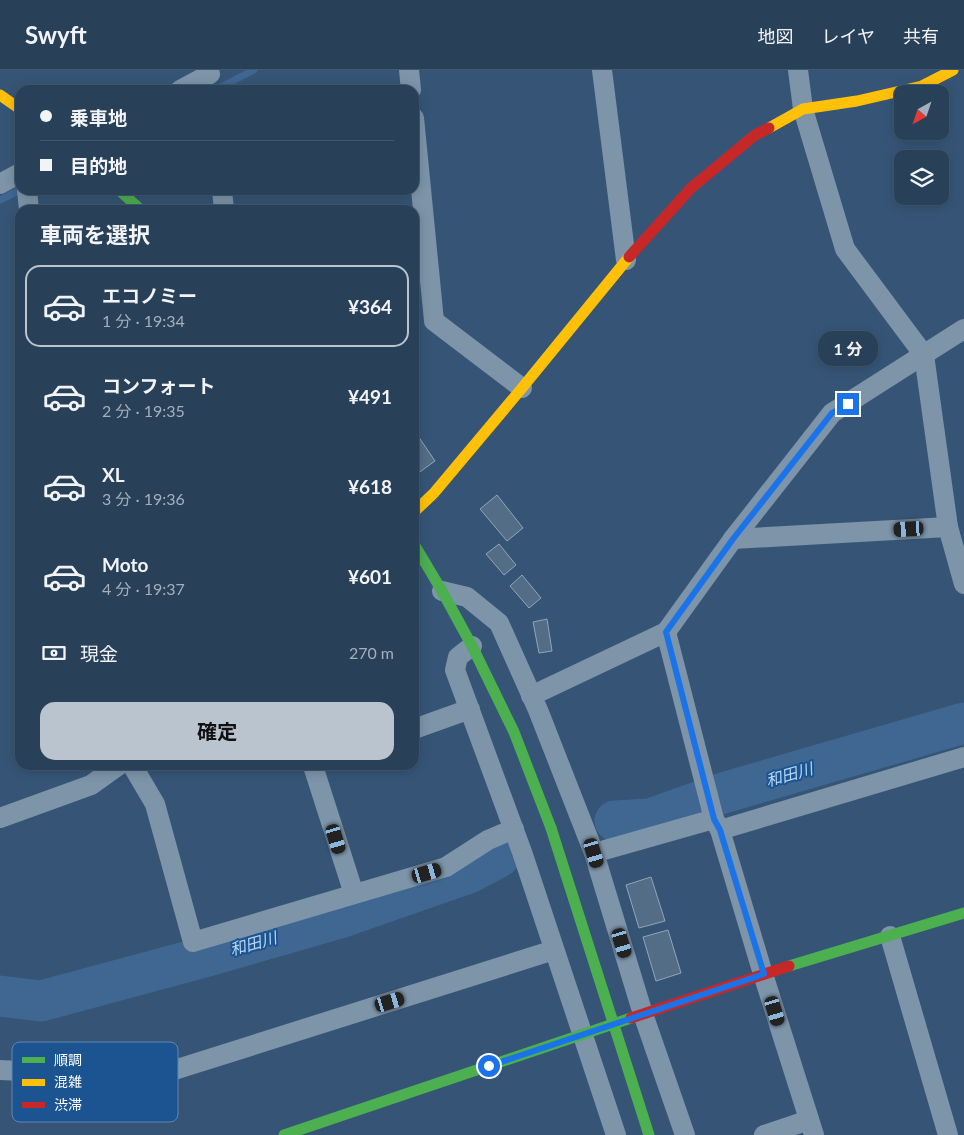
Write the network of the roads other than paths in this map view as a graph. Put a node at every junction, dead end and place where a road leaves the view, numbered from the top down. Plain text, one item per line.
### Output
1 (409, 70) edge
2 (602, 70) edge
3 (798, 70) edge
4 (953, 70) edge
5 (210, 78) edge
6 (192, 85) edge
7 (410, 85) edge
8 (0, 95) edge
9 (15, 106) edge
10 (803, 108) junction
11 (419, 169) edge
12 (15, 176) edge
13 (0, 184) edge
14 (124, 195) edge
15 (136, 205) edge
16 (626, 260) junction
17 (964, 328) edge
18 (924, 355) junction
19 (522, 388) junction
20 (419, 507) edge
21 (948, 526) junction
22 (733, 539) junction
23 (419, 552) edge
24 (964, 584) edge
25 (442, 591) junction
26 (666, 632) junction
27 (472, 646) junction
28 (531, 696) junction
29 (470, 709) junction
30 (419, 727) edge
31 (964, 757) edge
32 (104, 770) edge
33 (135, 770) edge
34 (314, 770) edge
35 (90, 775) edge
36 (0, 818) edge
37 (716, 822) junction
38 (514, 829) junction
39 (594, 853) junction
40 (354, 894) junction
41 (964, 913) edge
42 (890, 936) junction
43 (554, 950) junction
44 (764, 974) junction
45 (644, 1014) junction
46 (610, 1025) junction
47 (582, 1035) junction
48 (178, 1069) edge
49 (633, 1091) dead end
50 (812, 1128) edge
51 (284, 1135) edge
52 (616, 1135) edge
53 (649, 1135) edge
54 (685, 1135) edge
55 (764, 1135) edge
56 (948, 1135) edge

1 - 7 street
2 - 16 street
3 - 10 street
4 - 10 street
5 - 6 street
8 - 9 street
10 - 16 street
10 - 18 street
11 - 19 street
12 - 13 street
14 - 15 street
16 - 19 street
17 - 18 street
18 - 21 street
18 - 22 street
19 - 20 street
21 - 22 street
21 - 24 street
22 - 26 street
23 - 25 street
25 - 27 street
25 - 28 street
26 - 28 street
26 - 37 street
27 - 29 street
27 - 53 street, bridge
28 - 39 street
29 - 30 street
29 - 38 street
31 - 37 street
32 - 35 street
33 - 40 street
34 - 40 street
35 - 36 street
37 - 39 street
37 - 44 street
38 - 40 street
38 - 43 street
39 - 45 street
41 - 42 street
42 - 44 street
42 - 56 street
43 - 47 street
43 - 48 street
44 - 45 street
44 - 50 street
45 - 46 street
45 - 54 street
46 - 47 street
46 - 49 street
47 - 51 street
47 - 52 street
50 - 55 street

